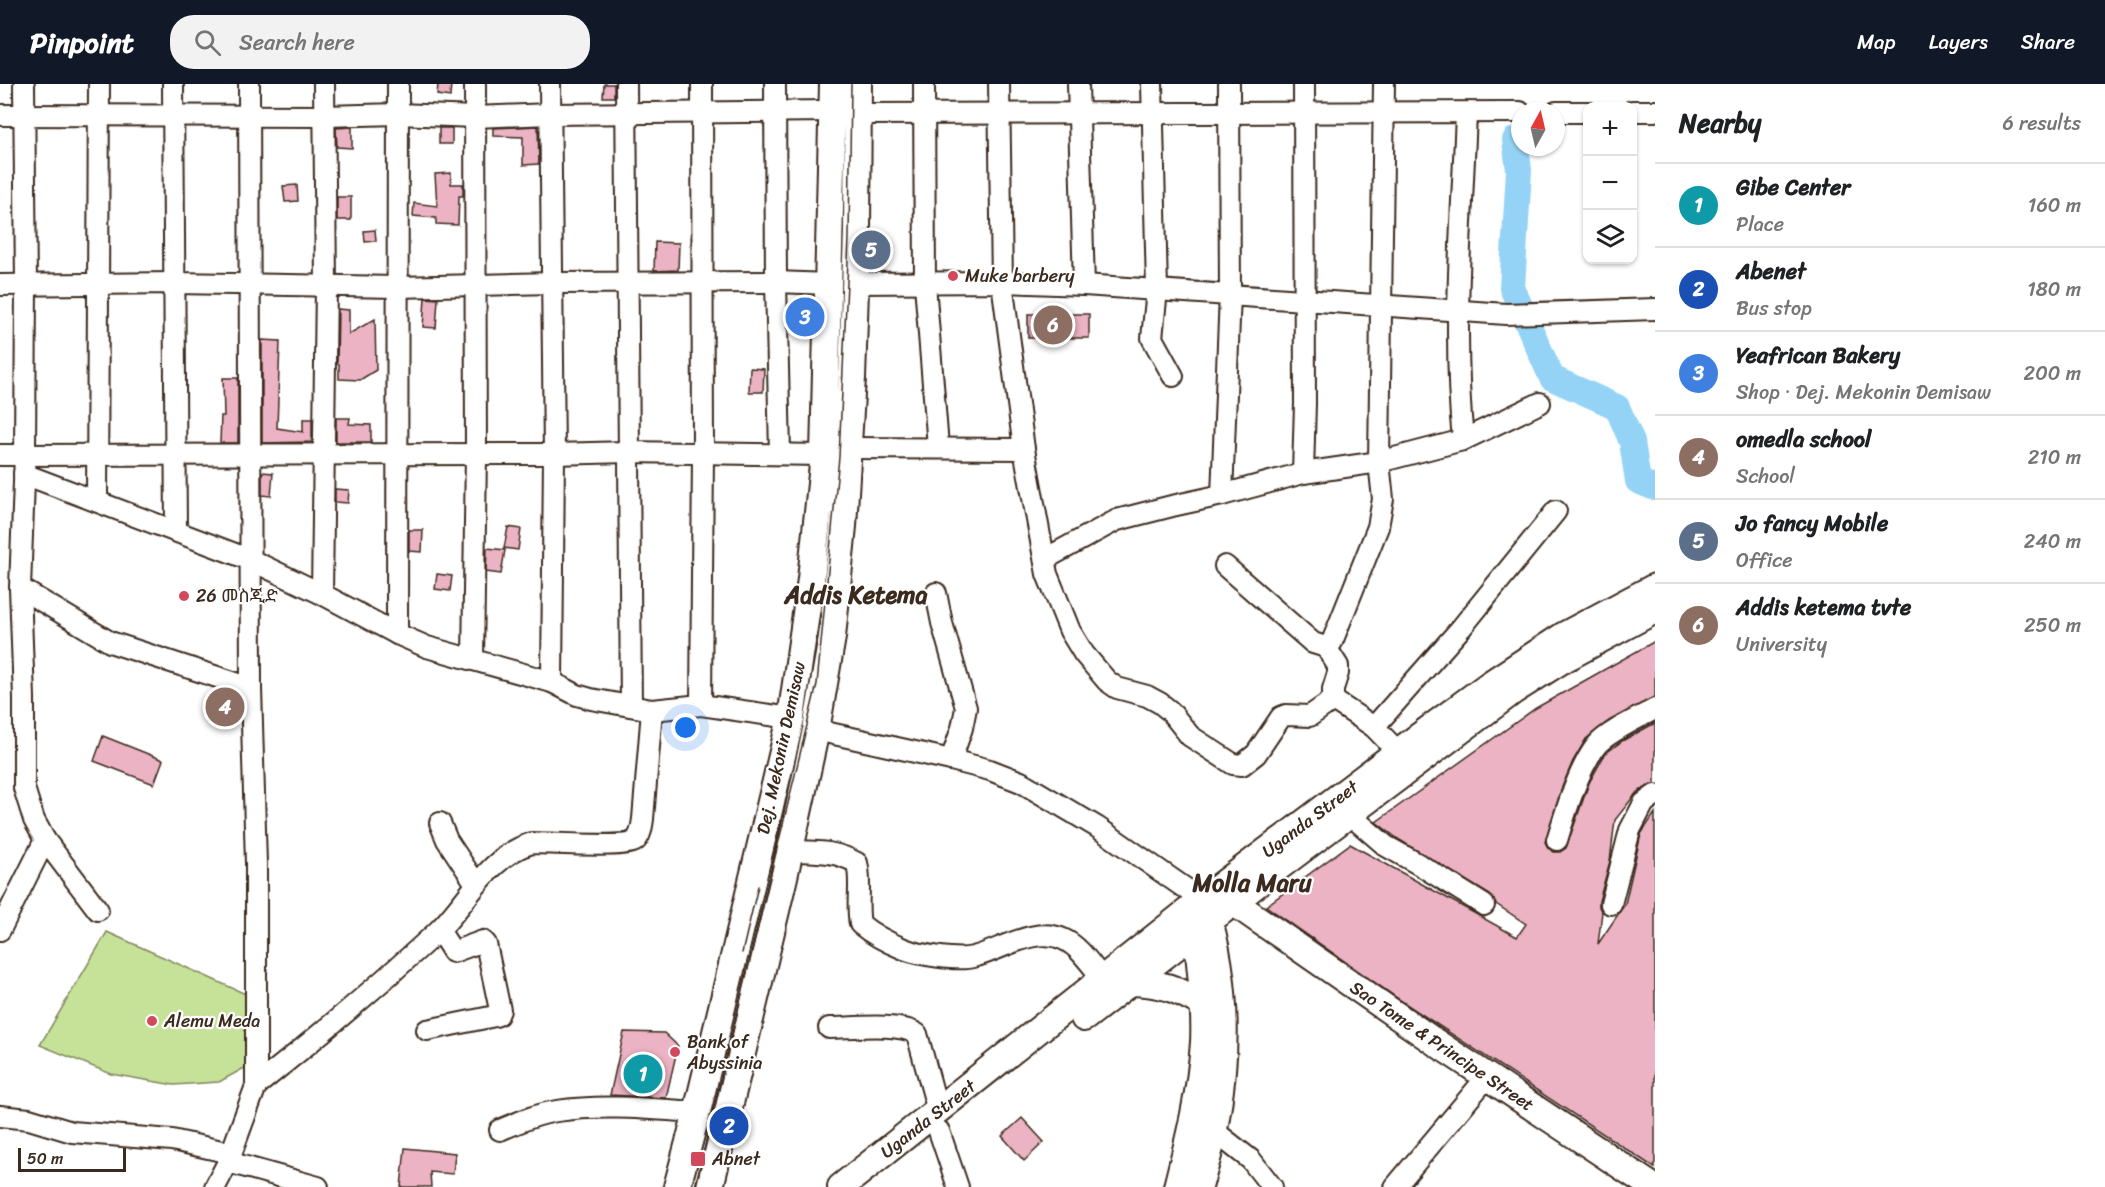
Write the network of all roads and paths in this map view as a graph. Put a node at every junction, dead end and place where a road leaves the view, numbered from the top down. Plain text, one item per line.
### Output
1 (24, 84) edge
2 (99, 84) edge
3 (173, 84) edge
4 (249, 84) edge
5 (324, 84) edge
6 (398, 84) edge
7 (475, 84) edge
8 (550, 84) edge
9 (626, 84) edge
10 (702, 84) edge
11 (775, 84) edge
12 (833, 84) edge
13 (858, 84) edge
14 (924, 84) edge
15 (999, 84) edge
16 (1078, 84) edge
17 (1152, 84) edge
18 (1229, 84) edge
19 (1304, 84) edge
20 (1384, 84) edge
21 (832, 111) junction
22 (1637, 111) edge
23 (1655, 111) edge
24 (702, 112) junction
25 (1511, 112) edge
26 (1565, 112) edge
27 (1583, 112) edge
28 (776, 113) junction
29 (1077, 113) junction
30 (1152, 113) junction
31 (1229, 113) junction
32 (1304, 113) junction
33 (1384, 113) junction
34 (1466, 113) junction
35 (249, 114) junction
36 (398, 114) junction
37 (550, 114) junction
38 (626, 114) junction
39 (858, 114) junction
40 (924, 114) junction
41 (1000, 114) junction
42 (0, 115) edge
43 (99, 115) junction
44 (174, 115) junction
45 (24, 116) junction
46 (325, 116) junction
47 (475, 117) junction
48 (627, 282) junction
49 (702, 282) junction
50 (776, 282) junction
51 (1002, 282) junction
52 (174, 283) junction
53 (552, 283) junction
54 (855, 283) junction
55 (26, 284) junction
56 (98, 284) junction
57 (476, 284) junction
58 (829, 284) junction
59 (925, 284) junction
60 (0, 285) edge
61 (250, 285) junction
62 (326, 285) junction
63 (1084, 285) junction
64 (397, 286) junction
65 (1157, 290) junction
66 (1230, 294) junction
67 (1305, 301) junction
68 (1381, 304) junction
69 (1655, 309) edge
70 (1458, 312) junction
71 (1173, 376) dead end
72 (1540, 403) dead end
73 (1463, 440) junction
74 (938, 447) junction
75 (849, 448) junction
76 (1024, 449) junction
77 (628, 452) junction
78 (703, 453) junction
79 (780, 453) junction
80 (250, 454) junction
81 (397, 454) junction
82 (476, 454) junction
83 (554, 454) junction
84 (0, 455) edge
85 (176, 455) junction
86 (324, 455) junction
87 (824, 455) junction
88 (97, 456) junction
89 (1379, 462) junction
90 (24, 465) junction
91 (1303, 473) junction
92 (1222, 495) junction
93 (97, 501) junction
94 (1556, 511) dead end
95 (176, 531) junction
96 (1045, 559) junction
97 (251, 560) junction
98 (1225, 566) dead end
99 (1655, 587) edge
100 (20, 588) junction
101 (322, 594) junction
102 (936, 594) dead end
103 (1655, 610) edge
104 (397, 634) junction
105 (1326, 647) junction
106 (473, 659) junction
107 (552, 682) junction
108 (251, 688) junction
109 (1334, 700) junction
110 (701, 705) junction
111 (631, 706) junction
112 (1655, 709) edge
113 (652, 710) junction
114 (790, 718) junction
115 (1374, 727) junction
116 (816, 730) junction
117 (1398, 752) junction
118 (951, 760) junction
119 (1655, 795) edge
120 (1350, 815) junction
121 (440, 823) dead end
122 (45, 840) junction
123 (1557, 840) dead end
124 (790, 851) junction
125 (476, 884) junction
126 (1233, 902) junction
127 (1611, 904) dead end
128 (1484, 905) dead end
129 (98, 910) dead end
130 (1199, 916) junction
131 (0, 930) edge
132 (439, 930) junction
133 (1104, 980) junction
134 (1130, 982) junction
135 (1203, 1004) junction
136 (829, 1028) dead end
137 (427, 1030) dead end
138 (1487, 1077) junction
139 (256, 1086) junction
140 (697, 1112) junction
141 (0, 1116) edge
142 (938, 1121) junction
143 (500, 1130) dead end
144 (1214, 1131) junction
145 (230, 1158) junction
146 (215, 1187) edge
147 (318, 1187) edge
148 (677, 1187) edge
149 (710, 1187) edge
150 (841, 1187) edge
151 (869, 1187) edge
152 (958, 1187) edge
153 (1177, 1187) edge
154 (1199, 1187) edge
155 (1272, 1187) edge
156 (1395, 1187) edge
157 (1653, 1187) edge

1 - 45 street
2 - 43 street
3 - 44 street
4 - 35 street
5 - 46 street
6 - 36 street
7 - 47 street
8 - 37 street
9 - 38 street
10 - 24 street
11 - 28 street
12 - 21 main road, Dej. Mekonin Demisaw
13 - 39 main road, Dej. Mekonin Demisaw
14 - 40 street
15 - 41 street
16 - 29 street
17 - 30 street
18 - 31 street
19 - 32 street
20 - 33 street
21 - 28 street
21 - 58 main road, Dej. Mekonin Demisaw
22 - 23 street
24 - 28 street
24 - 38 street
24 - 49 street
25 - 34 street
26 - 27 street
28 - 50 street
29 - 30 street
29 - 41 street
29 - 63 street
30 - 31 street
30 - 65 street
31 - 32 street
31 - 66 street
32 - 33 street
32 - 67 street
33 - 34 street
33 - 68 street
34 - 70 street
35 - 44 street
35 - 46 street
35 - 61 street
36 - 46 street
36 - 47 street
36 - 64 street
37 - 38 street
37 - 47 street
37 - 53 street
38 - 48 street
39 - 40 street
39 - 54 main road, Dej. Mekonin Demisaw
40 - 41 street
40 - 59 street
41 - 51 street
42 - 45 street
43 - 44 street
43 - 45 street
43 - 56 street
44 - 52 street
45 - 55 street
46 - 62 street
47 - 57 street
48 - 49 street
48 - 53 street
48 - 77 street
49 - 50 street
49 - 78 street
50 - 58 street
50 - 79 street
51 - 59 street
51 - 63 street
51 - 76 street
52 - 56 street
52 - 61 street
52 - 85 street
53 - 57 street
53 - 83 street
54 - 59 street
54 - 75 main road, Dej. Mekonin Demisaw
55 - 56 street
55 - 60 street
55 - 90 street
56 - 88 street
57 - 64 street
57 - 82 street
58 - 87 main road, Dej. Mekonin Demisaw
59 - 74 street
61 - 62 street
61 - 80 street
62 - 64 street
62 - 86 street
63 - 65 street
64 - 81 street
65 - 66 street
65 - 71 street
66 - 67 street
66 - 92 street
67 - 68 street
67 - 91 street
68 - 70 street
68 - 89 street
69 - 70 street
70 - 73 street
72 - 73 street
73 - 89 street
74 - 75 street
74 - 76 street
75 - 116 main road, Dej. Mekonin Demisaw
76 - 96 street
77 - 78 street
77 - 83 street
77 - 111 street
78 - 79 street
78 - 110 street
79 - 87 street
80 - 85 street
80 - 86 street
80 - 97 street
81 - 82 street
81 - 86 street
81 - 104 street
82 - 83 street
82 - 106 street
83 - 107 street
84 - 90 street
85 - 88 street
85 - 95 street
86 - 101 street
87 - 114 main road, Dej. Mekonin Demisaw
88 - 90 street
88 - 93 street
89 - 91 street
89 - 105 street
90 - 93 street
90 - 100 street
91 - 92 street
92 - 96 street
93 - 95 street
94 - 115 street
95 - 97 street
96 - 109 street
97 - 101 street
97 - 108 street
98 - 105 street
99 - 117 main road, Uganda Street
100 - 108 street
100 - 122 street
101 - 104 street
102 - 118 street
103 - 120 main road, Uganda Street
104 - 106 street
105 - 109 street
106 - 107 street
107 - 111 street
108 - 139 street
109 - 115 street
110 - 113 street
110 - 114 street
111 - 113 street
112 - 123 street
113 - 125 street
114 - 140 main road, Dej. Mekonin Demisaw
115 - 117 street
116 - 118 street
116 - 124 main road, Dej. Mekonin Demisaw
117 - 130 main road, Uganda Street
118 - 130 street
119 - 127 street
120 - 126 main road, Uganda Street
120 - 128 street
121 - 125 street
122 - 129 street
122 - 131 street
124 - 133 street
124 - 149 main road, Dej. Mekonin Demisaw
125 - 132 street
126 - 130 main road, Uganda Street
126 - 138 main road, Sao Tome & Principe Street
130 - 133 main road, Uganda Street
130 - 134 main road, Uganda Street
130 - 135 main road
130 - 144 main road
132 - 137 street
132 - 139 street
133 - 142 main road, Uganda Street
134 - 135 main road
134 - 142 main road, Uganda Street
135 - 153 main road
136 - 142 street
138 - 156 street
138 - 157 main road, Sao Tome & Principe Street
139 - 145 street
140 - 143 street
140 - 148 main road, Dej. Mekonin Demisaw
141 - 145 street
142 - 150 main road, Uganda Street
142 - 151 main road, Uganda Street
142 - 152 street
144 - 154 main road
144 - 155 street
145 - 146 street
145 - 147 street

